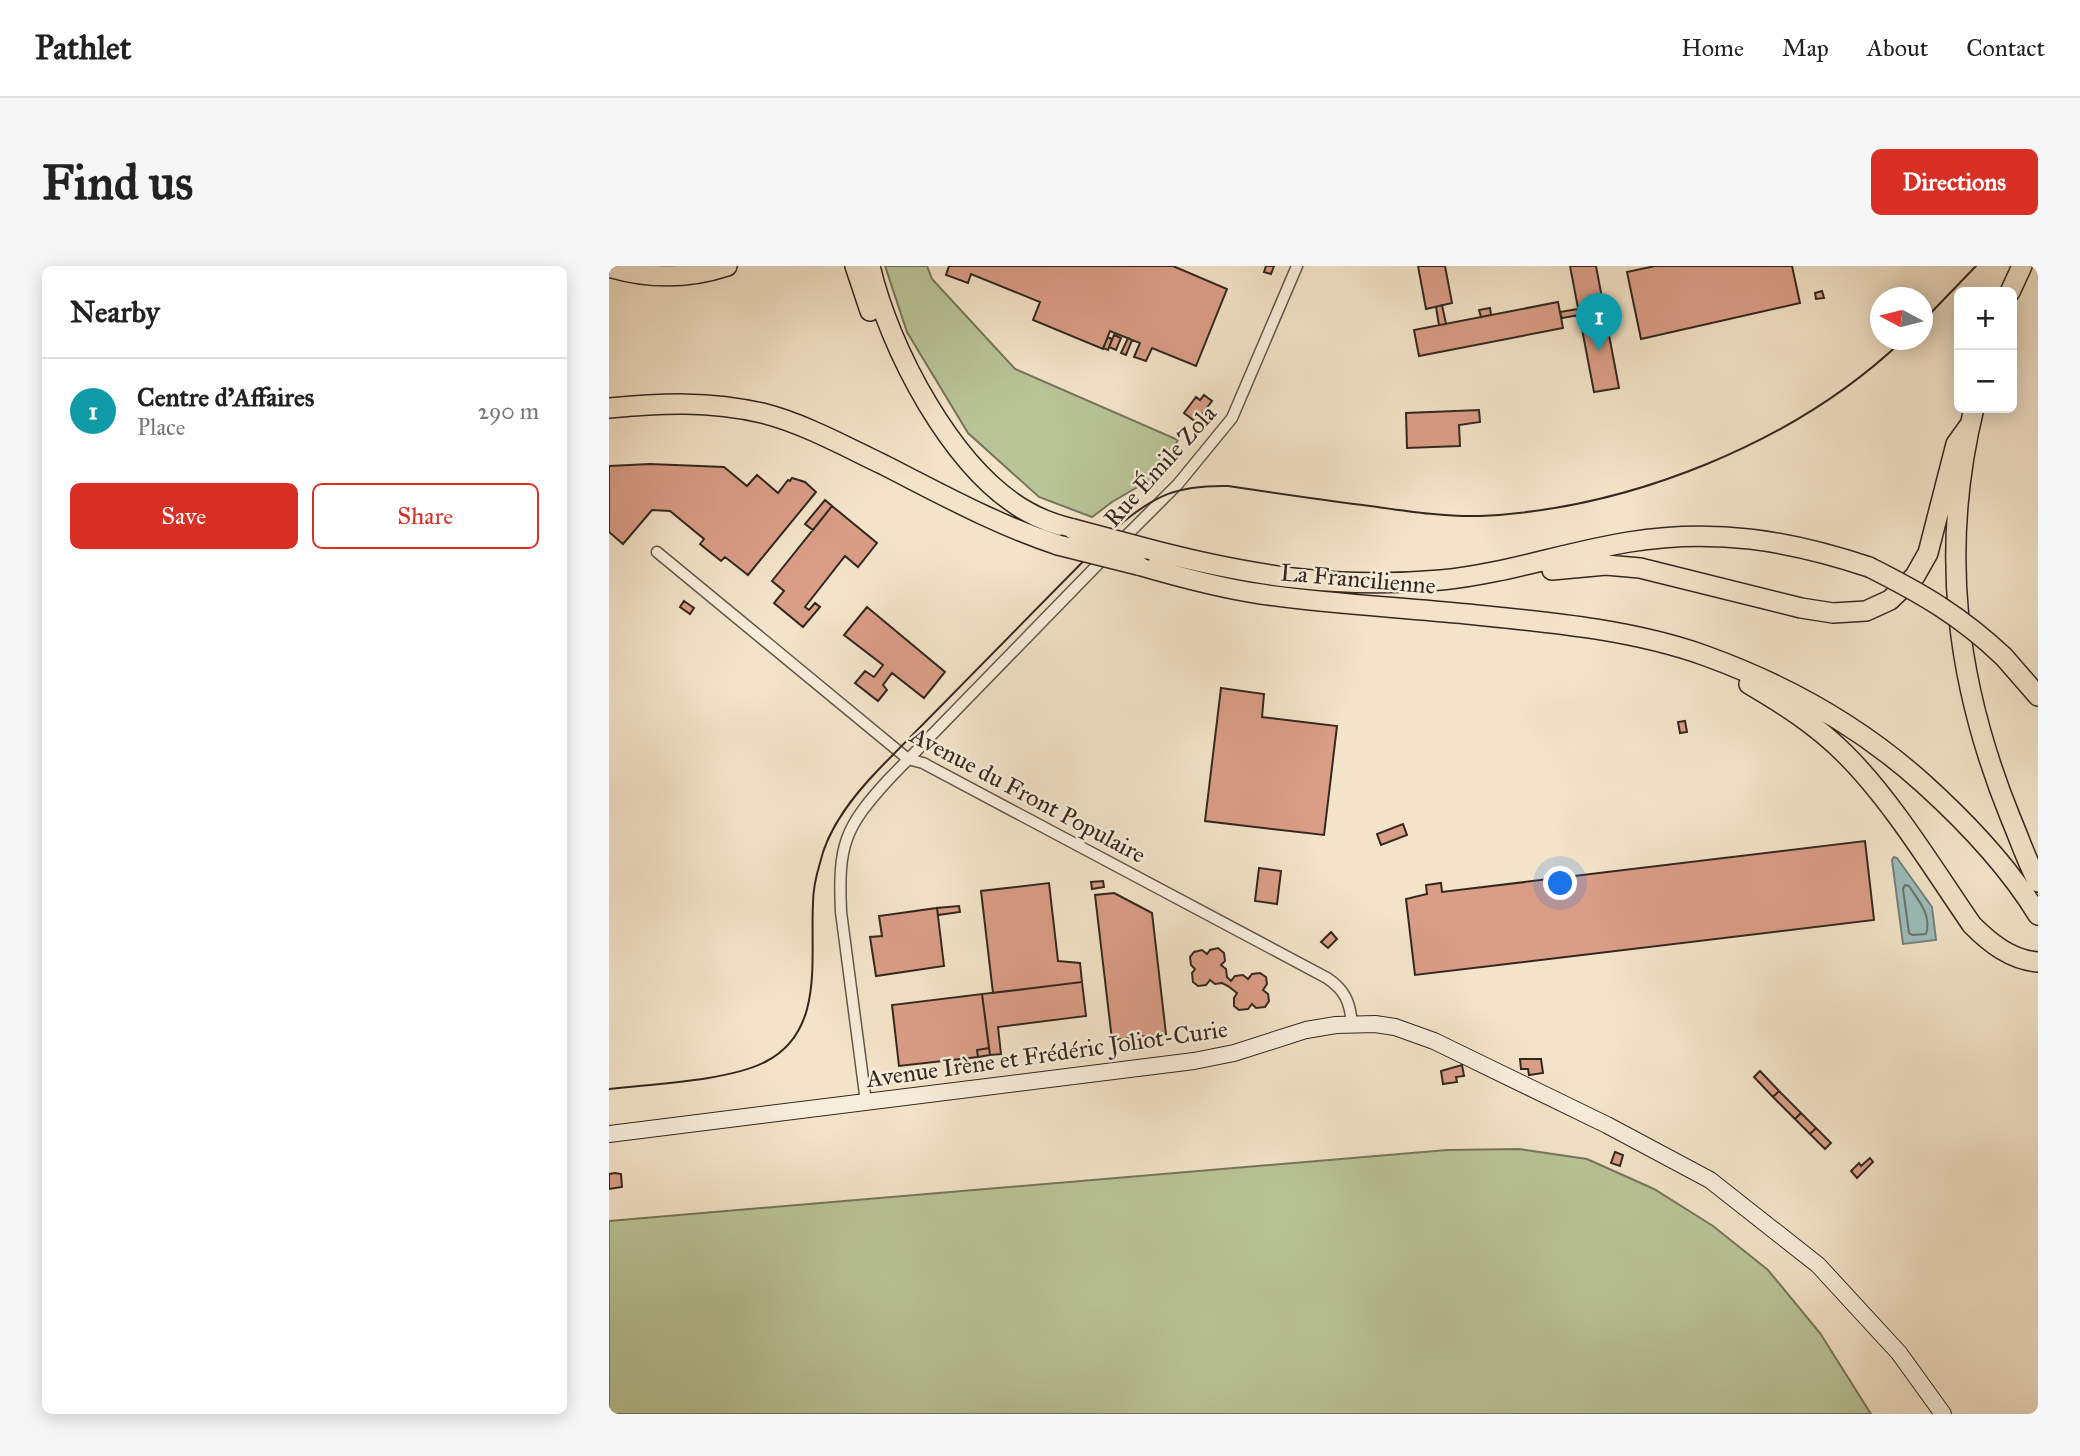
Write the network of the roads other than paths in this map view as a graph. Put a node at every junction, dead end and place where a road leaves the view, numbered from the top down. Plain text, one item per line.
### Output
1 (727, 266) edge
2 (855, 266) edge
3 (870, 266) edge
4 (1297, 266) edge
5 (2022, 266) edge
6 (609, 267) edge
7 (2012, 287) edge
8 (913, 379) junction
9 (609, 408) edge
10 (1972, 417) edge
11 (657, 552) dead end
12 (1504, 570) junction
13 (1705, 656) junction
14 (2038, 696) edge
15 (908, 759) junction
16 (2038, 882) edge
17 (2038, 915) edge
18 (2038, 962) edge
19 (1352, 1024) junction
20 (866, 1102) junction
21 (609, 1134) edge
22 (1943, 1414) edge

1 - 6 highway
2 - 8 highway
3 - 8 highway, La Francilienne
4 - 15 street, Rue Émile Zola
5 - 7 highway
8 - 12 highway, La Francilienne, bridge
9 - 13 highway, La Francilienne, bridge
10 - 12 highway
10 - 16 highway
11 - 15 street, Avenue du Front Populaire
12 - 14 highway, La Francilienne, bridge
13 - 17 highway, La Francilienne
13 - 18 highway
15 - 19 street, Avenue du Front Populaire
15 - 20 street, Rue Émile Zola
19 - 20 main road, Avenue Irène et Frédéric Joliot-Curie
19 - 22 main road, Avenue Irène et Frédéric Joliot-Curie
20 - 21 main road, Avenue Irène et Frédéric Joliot-Curie

